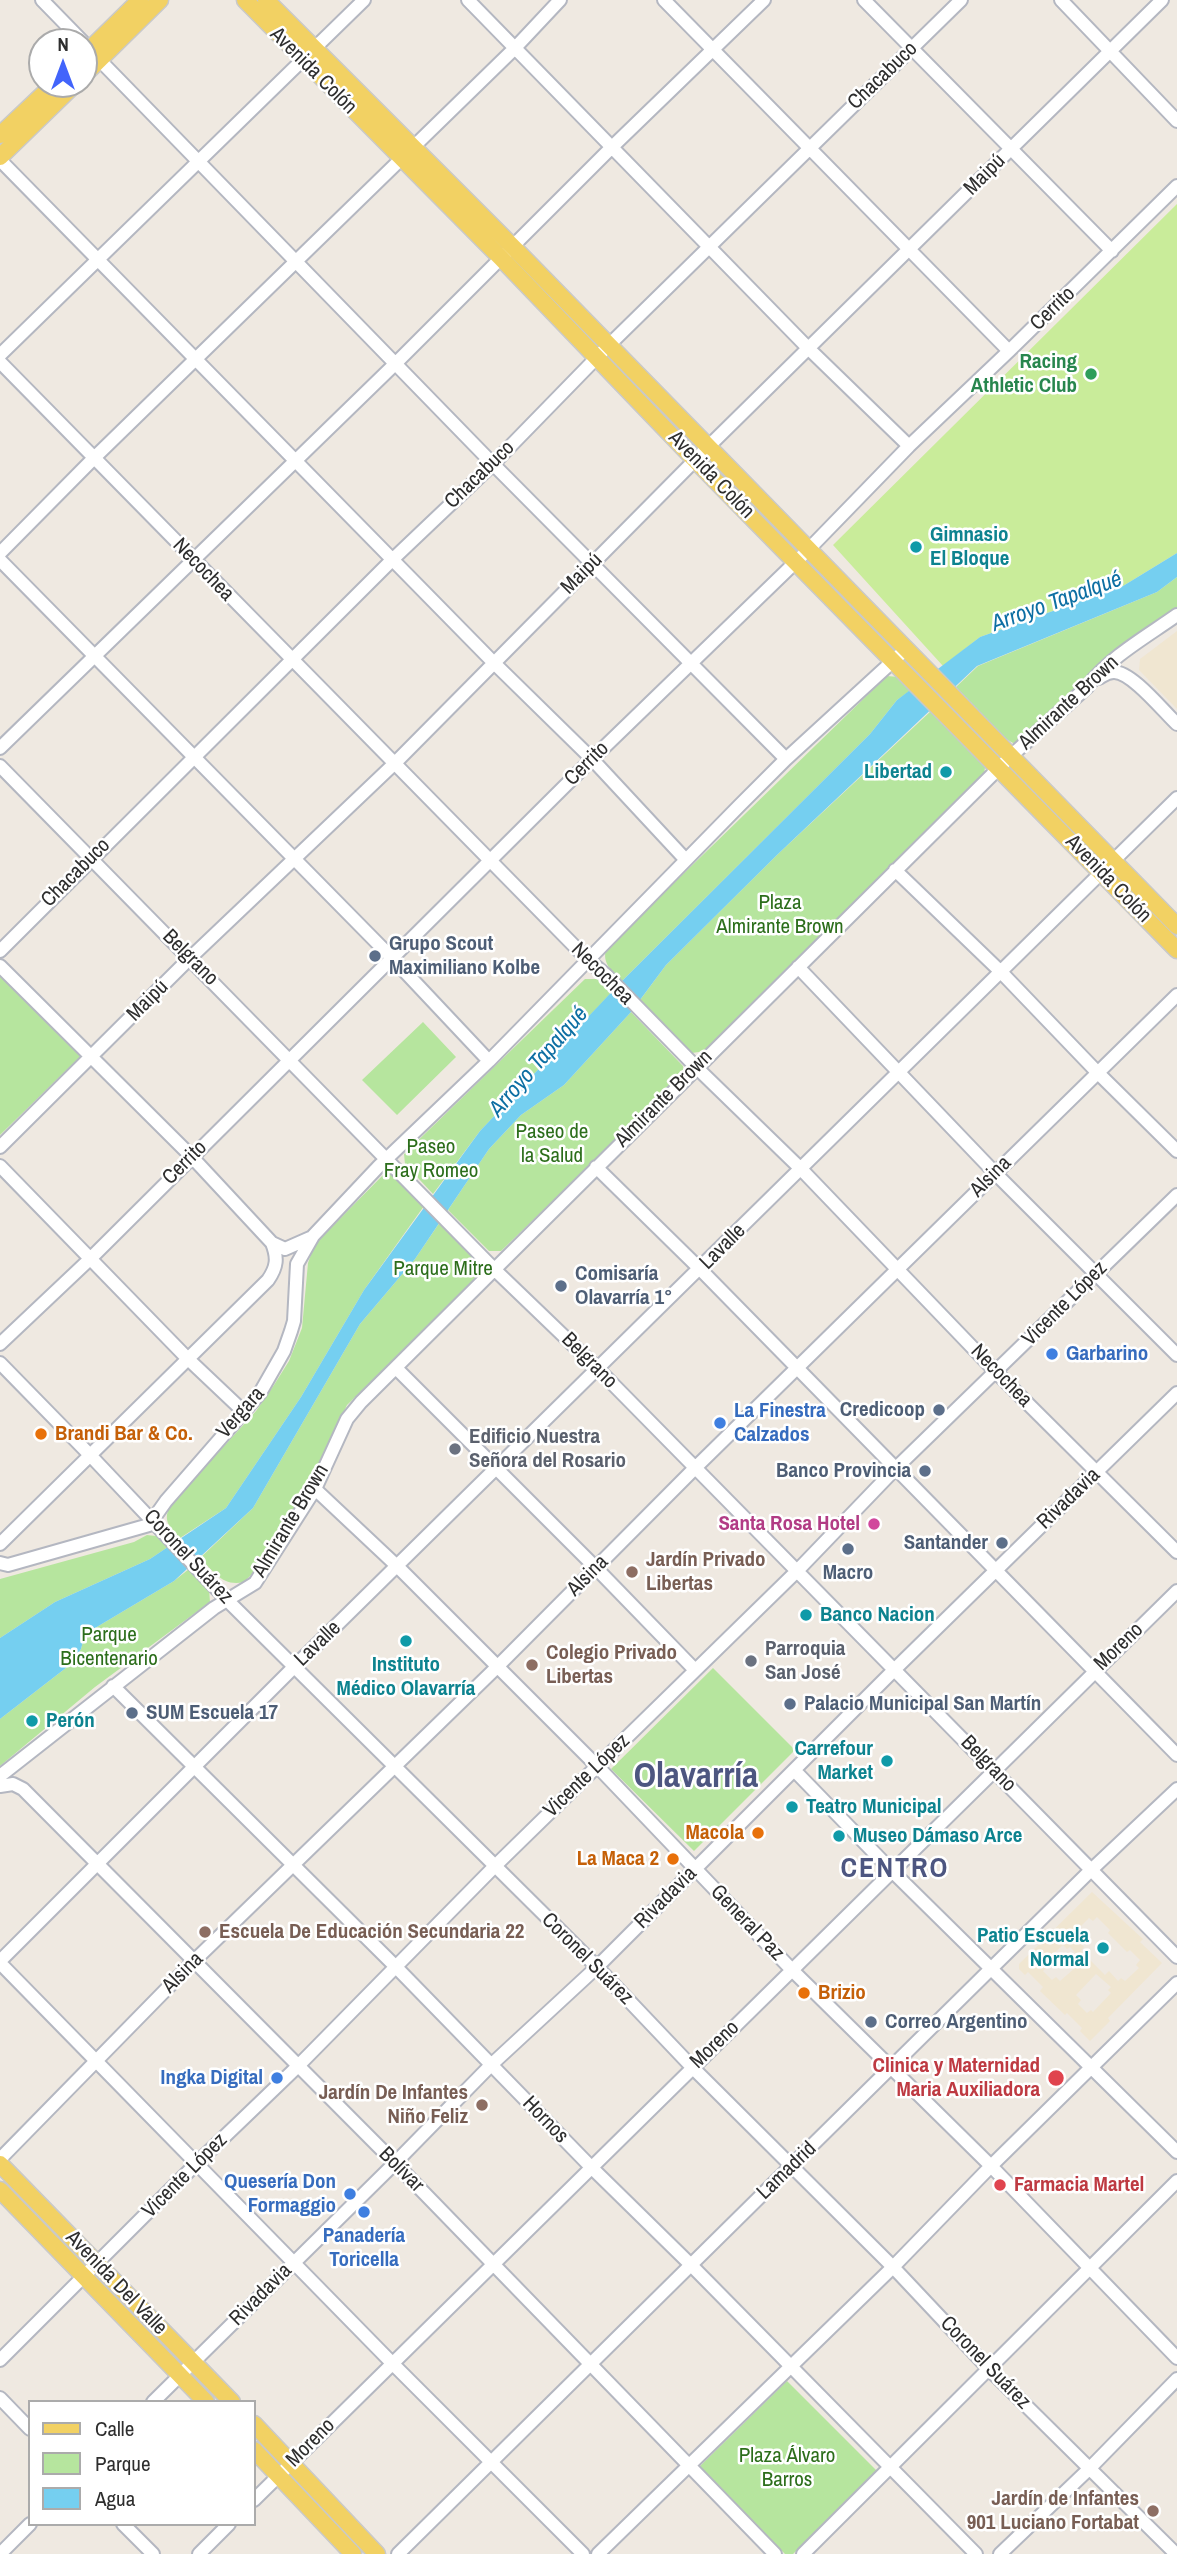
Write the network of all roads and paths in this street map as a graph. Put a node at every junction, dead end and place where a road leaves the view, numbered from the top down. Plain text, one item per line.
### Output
1 (42, 0) edge
2 (140, 0) edge
3 (160, 0) edge
4 (245, 0) edge
5 (265, 0) edge
6 (364, 0) edge
7 (468, 0) edge
8 (561, 0) edge
9 (663, 0) edge
10 (764, 0) edge
11 (864, 0) edge
12 (961, 0) edge
13 (1061, 0) edge
14 (1162, 0) edge
15 (68, 28) edge
16 (98, 40) edge
17 (98, 43) edge
18 (514, 49) junction
19 (911, 49) junction
20 (713, 50) junction
21 (1111, 50) junction
22 (309, 56) junction
23 (98, 60) edge
24 (39, 98) edge
25 (61, 98) edge
26 (1177, 121) edge
27 (0, 135) edge
28 (413, 147) junction
29 (809, 147) junction
30 (611, 148) junction
31 (1010, 150) junction
32 (0, 159) edge
33 (401, 159) junction
34 (197, 161) junction
35 (1177, 186) edge
36 (710, 247) junction
37 (910, 250) junction
38 (1112, 251) junction
39 (507, 252) junction
40 (97, 260) junction
41 (298, 261) junction
42 (808, 348) junction
43 (1009, 351) junction
44 (602, 352) junction
45 (0, 355) edge
46 (197, 359) junction
47 (0, 362) edge
48 (396, 363) junction
49 (909, 446) junction
50 (707, 448) junction
51 (95, 457) junction
52 (295, 459) junction
53 (695, 460) junction
54 (493, 464) junction
55 (808, 550) junction
56 (0, 553) edge
57 (393, 559) junction
58 (0, 560) edge
59 (192, 560) junction
60 (795, 562) junction
61 (592, 564) junction
62 (1177, 615) edge
63 (1152, 633) junction
64 (93, 657) junction
65 (292, 660) junction
66 (905, 661) junction
67 (494, 662) junction
68 (690, 663) junction
69 (1139, 686) junction
70 (1087, 687) junction
71 (1177, 724) edge
72 (0, 748) edge
73 (194, 757) junction
74 (592, 759) junction
75 (786, 759) junction
76 (395, 762) junction
77 (1005, 762) junction
78 (0, 766) edge
79 (1177, 798) edge
80 (90, 858) junction
81 (293, 859) junction
82 (685, 859) junction
83 (491, 861) junction
84 (1108, 867) junction
85 (895, 870) junction
86 (1177, 926) edge
87 (1177, 950) edge
88 (0, 951) edge
89 (190, 958) junction
90 (393, 959) junction
91 (588, 960) junction
92 (0, 966) edge
93 (798, 967) junction
94 (1001, 972) junction
95 (1177, 995) edge
96 (90, 1058) junction
97 (289, 1058) junction
98 (489, 1061) junction
99 (696, 1068) junction
100 (900, 1072) junction
101 (1097, 1072) junction
102 (0, 1147) edge
103 (1177, 1151) edge
104 (191, 1156) junction
105 (387, 1158) junction
106 (0, 1166) edge
107 (596, 1167) junction
108 (801, 1169) junction
109 (995, 1173) junction
110 (1177, 1195) edge
111 (313, 1236) junction
112 (272, 1243) junction
113 (91, 1258) junction
114 (494, 1269) junction
115 (700, 1269) junction
116 (898, 1270) junction
117 (1096, 1274) junction
118 (268, 1280) junction
119 (295, 1290) junction
120 (0, 1344) edge
121 (1177, 1355) edge
122 (187, 1358) junction
123 (0, 1363) edge
124 (396, 1368) junction
125 (598, 1369) junction
126 (798, 1369) junction
127 (996, 1372) junction
128 (1177, 1393) edge
129 (243, 1411) junction
130 (89, 1454) junction
131 (497, 1468) junction
132 (695, 1468) junction
133 (896, 1468) junction
134 (1096, 1472) junction
135 (315, 1489) junction
136 (153, 1520) junction
137 (0, 1544) edge
138 (1177, 1552) edge
139 (0, 1563) edge
140 (398, 1567) junction
141 (596, 1568) junction
142 (796, 1571) junction
143 (996, 1571) junction
144 (1177, 1591) edge
145 (228, 1601) junction
146 (295, 1665) junction
147 (497, 1667) junction
148 (895, 1669) junction
149 (695, 1671) junction
150 (1095, 1672) junction
151 (113, 1686) junction
152 (1177, 1755) edge
153 (24, 1757) junction
154 (394, 1766) junction
155 (598, 1767) junction
156 (194, 1768) junction
157 (994, 1770) junction
158 (795, 1771) junction
159 (0, 1776) edge
160 (0, 1786) edge
161 (23, 1788) junction
162 (1177, 1789) edge
163 (98, 1864) junction
164 (293, 1865) junction
165 (495, 1866) junction
166 (696, 1869) junction
167 (891, 1870) junction
168 (1090, 1871) junction
169 (1177, 1957) edge
170 (194, 1961) junction
171 (0, 1962) edge
172 (395, 1966) junction
173 (597, 1967) junction
174 (991, 1968) junction
175 (792, 1970) junction
176 (1177, 1983) edge
177 (95, 2062) junction
178 (491, 2065) junction
179 (297, 2067) junction
180 (692, 2067) junction
181 (893, 2068) junction
182 (1092, 2068) junction
183 (1177, 2152) edge
184 (0, 2161) edge
185 (197, 2163) junction
186 (395, 2163) junction
187 (792, 2166) junction
188 (991, 2166) junction
189 (591, 2167) junction
190 (1177, 2181) edge
191 (0, 2190) edge
192 (98, 2263) junction
193 (294, 2263) junction
194 (494, 2264) junction
195 (691, 2265) junction
196 (893, 2267) junction
197 (1088, 2269) junction
198 (85, 2277) junction
199 (1177, 2358) edge
200 (0, 2360) edge
201 (193, 2362) junction
202 (392, 2363) junction
203 (591, 2364) junction
204 (791, 2366) junction
205 (989, 2369) junction
206 (180, 2375) junction
207 (1177, 2379) edge
208 (0, 2398) edge
209 (155, 2400) edge
210 (204, 2400) edge
211 (230, 2400) edge
212 (28, 2426) edge
213 (256, 2426) edge
214 (256, 2452) edge
215 (492, 2462) junction
216 (291, 2463) junction
217 (690, 2465) junction
218 (889, 2466) junction
219 (1089, 2469) junction
220 (279, 2476) junction
221 (256, 2498) edge
222 (28, 2526) edge
223 (125, 2526) edge
224 (227, 2526) edge
225 (0, 2554) edge
226 (153, 2554) edge
227 (199, 2554) edge
228 (353, 2554) edge
229 (377, 2554) edge
230 (398, 2554) edge
231 (583, 2554) edge
232 (598, 2554) edge
233 (775, 2554) edge
234 (803, 2554) edge
235 (976, 2554) edge
236 (1000, 2554) edge
237 (1176, 2554) edge

1 - 15 street
2 - 16 main road
3 - 17 main road
4 - 22 main road, Avenida Colón
5 - 22 main road, Avenida Colón
6 - 22 street
7 - 18 street
8 - 18 street
9 - 20 street
10 - 20 street
11 - 19 street
12 - 19 street, Chacabuco
13 - 21 street
14 - 21 street, Maipú
18 - 28 street
18 - 30 street
19 - 29 street, Chacabuco
19 - 31 street
20 - 29 street
20 - 30 street
21 - 26 street
21 - 31 street, Maipú
22 - 28 main road, Avenida Colón
22 - 33 main road, Avenida Colón
22 - 34 street
23 - 34 street
24 - 27 main road
25 - 32 main road
28 - 33 street
28 - 39 main road, Avenida Colón
29 - 36 street, Chacabuco
29 - 37 street
30 - 36 street
30 - 39 street
31 - 37 street, Maipú
31 - 38 street
32 - 40 street
33 - 39 main road, Avenida Colón
33 - 41 street
34 - 40 street
34 - 41 street
35 - 38 street, Cerrito
36 - 42 street
36 - 44 street, Chacabuco
37 - 42 street, Maipú
37 - 43 street
38 - 43 street, Cerrito
39 - 44 main road, Avenida Colón
39 - 48 street
40 - 45 street
40 - 46 street
41 - 46 street
41 - 48 street
42 - 49 street
42 - 50 street, Maipú
43 - 49 street, Cerrito
44 - 50 main road, Avenida Colón
44 - 53 main road, Avenida Colón
44 - 54 street, Chacabuco
46 - 51 street
46 - 52 street
47 - 51 street, Necochea
48 - 52 street
48 - 54 street
49 - 55 street, Cerrito
50 - 53 street, Maipú
50 - 55 main road, Avenida Colón
51 - 56 street
51 - 59 street, Necochea
52 - 57 street
52 - 59 street
53 - 60 main road, Avenida Colón
53 - 61 street, Maipú
54 - 57 street, Chacabuco
54 - 61 street
55 - 60 street, Cerrito
55 - 66 main road, Avenida Colón
57 - 65 street, Chacabuco
57 - 67 street
58 - 64 street
59 - 64 street
59 - 65 street, Necochea
60 - 66 main road, Avenida Colón
60 - 68 street, Cerrito
61 - 67 street, Maipú
61 - 68 street
62 - 63 street, Almirante Brown
63 - 69 street
63 - 70 street, Almirante Brown
64 - 72 street
64 - 73 street
65 - 73 street, Chacabuco
65 - 76 street, Necochea
66 - 75 street
66 - 77 main road, Avenida Colón
67 - 74 street
67 - 76 street, Maipú
68 - 74 street, Cerrito
68 - 75 street
69 - 70 street
69 - 71 street
70 - 77 street, Almirante Brown
73 - 80 street, Chacabuco
73 - 81 street
74 - 82 street
74 - 83 street, Cerrito
75 - 82 street
76 - 81 street, Maipú
76 - 83 street, Necochea
77 - 84 main road, Avenida Colón
77 - 85 street, Almirante Brown
78 - 80 street, Belgrano
79 - 84 street, Lavalle
80 - 88 street, Chacabuco
80 - 89 street, Belgrano
81 - 89 street, Maipú
81 - 90 street
82 - 91 street
83 - 90 street, Cerrito
83 - 91 street, Necochea
84 - 86 main road, Avenida Colón
84 - 87 main road, Avenida Colón
84 - 94 street, Lavalle
85 - 93 street, Almirante Brown
85 - 94 street
89 - 96 street, Maipú
89 - 97 street, Belgrano
90 - 97 street, Cerrito
90 - 98 street
91 - 98 street
91 - 99 street, Necochea
92 - 96 street
93 - 99 street, Almirante Brown
93 - 100 street
94 - 100 street, Lavalle
94 - 101 street
95 - 101 street, Alsina
96 - 102 street, Maipú
96 - 104 street
97 - 104 street, Cerrito
97 - 105 street, Belgrano
98 - 105 street
99 - 107 street, Almirante Brown
99 - 108 street, Necochea
100 - 108 street, Lavalle
100 - 109 street
101 - 103 street
101 - 109 street, Alsina
104 - 112 street
104 - 113 street, Cerrito
105 - 111 street
105 - 114 street, Belgrano
106 - 113 street
107 - 114 street, Almirante Brown
107 - 115 street
108 - 115 street, Lavalle
108 - 116 street, Necochea
109 - 116 street, Alsina
109 - 117 street
110 - 117 street, Vicente López
111 - 112 street
111 - 119 street, Vergara
112 - 118 street
113 - 120 street, Cerrito
113 - 122 street
114 - 124 street, Almirante Brown
114 - 125 street, Belgrano
115 - 125 street, Lavalle
115 - 126 street
116 - 126 street, Alsina
116 - 127 street, Necochea
117 - 121 street
117 - 127 street, Vicente López
118 - 119 street
118 - 122 street
119 - 129 street, Vergara
122 - 129 street
122 - 130 street
123 - 130 street, Coronel Suárez
124 - 131 street
124 - 135 street, Almirante Brown
125 - 131 street, Lavalle
125 - 132 street, Belgrano
126 - 132 street, Alsina
126 - 133 street
127 - 133 street, Vicente López
127 - 134 street, Necochea
128 - 134 street, Rivadavia
129 - 136 street, Vergara
130 - 136 street, Coronel Suárez
130 - 137 street
131 - 140 street, Lavalle
131 - 141 street
132 - 141 street, Alsina
132 - 142 street, Belgrano
133 - 142 street, Vicente López
133 - 143 street
134 - 138 street, Necochea
134 - 143 street, Rivadavia
135 - 140 street, General Paz
135 - 145 street, Almirante Brown
136 - 139 street
136 - 145 street, Coronel Suárez
140 - 146 street, Lavalle
140 - 147 street, General Paz
141 - 147 street, Alsina
141 - 149 street
142 - 148 street, Belgrano
142 - 149 street, Vicente López
143 - 148 street, Rivadavia
143 - 150 street
144 - 150 street, Moreno
145 - 146 street, Coronel Suárez
145 - 151 street, Almirante Brown
146 - 154 street, Coronel Suárez
146 - 156 street, Lavalle
147 - 154 street, Alsina
147 - 155 street, General Paz
148 - 157 street, Belgrano
148 - 158 street, Rivadavia
149 - 155 street, Vicente López
150 - 152 street
150 - 157 street, Moreno
151 - 153 street, Almirante Brown
151 - 156 street, Hornos
153 - 159 street, Almirante Brown
153 - 161 street
154 - 164 street, Alsina
154 - 165 street, Coronel Suárez
155 - 165 street, Vicente López
155 - 166 street, General Paz
156 - 163 street, Lavalle
156 - 164 street, Hornos
157 - 167 street, Moreno
157 - 168 street, Belgrano
158 - 166 street, Rivadavia
158 - 167 street
160 - 161 street
161 - 163 street, Bolívar
162 - 168 street, Lamadrid
163 - 170 street, Bolívar
163 - 171 street, Lavalle
164 - 170 street, Alsina
164 - 172 street, Hornos
165 - 172 street, Vicente López
165 - 173 street, Coronel Suárez
166 - 173 street, Rivadavia
166 - 175 street, General Paz
167 - 174 street
167 - 175 street, Moreno
168 - 169 street, Belgrano
168 - 174 street, Lamadrid
170 - 177 street, Alsina
170 - 179 street, Bolívar
171 - 177 street
172 - 178 street, Hornos
172 - 179 street, Vicente López
173 - 178 street, Rivadavia
173 - 180 street, Coronel Suárez
174 - 181 street, Lamadrid
174 - 182 street
175 - 180 street, Moreno
175 - 181 street, General Paz
176 - 182 street
177 - 184 street, Alsina
177 - 185 street
178 - 186 street, Rivadavia
178 - 189 street, Hornos
179 - 185 street, Vicente López
179 - 186 street, Bolívar
180 - 187 street, Coronel Suárez
180 - 189 street, Moreno
181 - 187 street, Lamadrid
181 - 188 street, General Paz
182 - 183 street
182 - 188 street
184 - 192 main road, Avenida Del Valle
185 - 192 street, Vicente López
185 - 193 street
186 - 193 street, Rivadavia
186 - 194 street, Bolívar
187 - 195 street, Lamadrid
187 - 196 street, Coronel Suárez
188 - 196 street
188 - 197 street, General Paz
189 - 194 street, Moreno
189 - 195 street, Hornos
190 - 197 street
191 - 198 main road, Avenida Del Valle
192 - 198 street, Vicente López
192 - 201 main road, Avenida Del Valle
193 - 201 street, Rivadavia
193 - 202 street
194 - 202 street, Moreno
194 - 203 street, Bolívar
195 - 203 street, Lamadrid
195 - 204 street, Hornos
196 - 204 street
196 - 205 street, Coronel Suárez
197 - 199 street, General Paz
197 - 205 street
198 - 200 street, Vicente López
198 - 206 main road, Avenida Del Valle
201 - 206 street, Rivadavia
201 - 211 main road, Avenida Del Valle
202 - 215 street
202 - 216 street, Moreno
203 - 215 street, Lamadrid
203 - 217 street, Bolívar
204 - 217 street
204 - 218 street, Hornos
205 - 218 street
205 - 219 street, Coronel Suárez
206 - 209 street, Rivadavia
206 - 210 main road, Avenida Del Valle
207 - 219 street
208 - 212 street
213 - 216 main road
214 - 220 main road
215 - 230 street, Lamadrid
215 - 231 street
216 - 220 street, Moreno
216 - 229 main road
217 - 232 street
217 - 233 street, Bolívar
218 - 234 street
218 - 235 street, Hornos
219 - 236 street
219 - 237 street, Coronel Suárez
220 - 221 street, Moreno
220 - 228 main road
222 - 225 street
223 - 226 street
224 - 227 street

